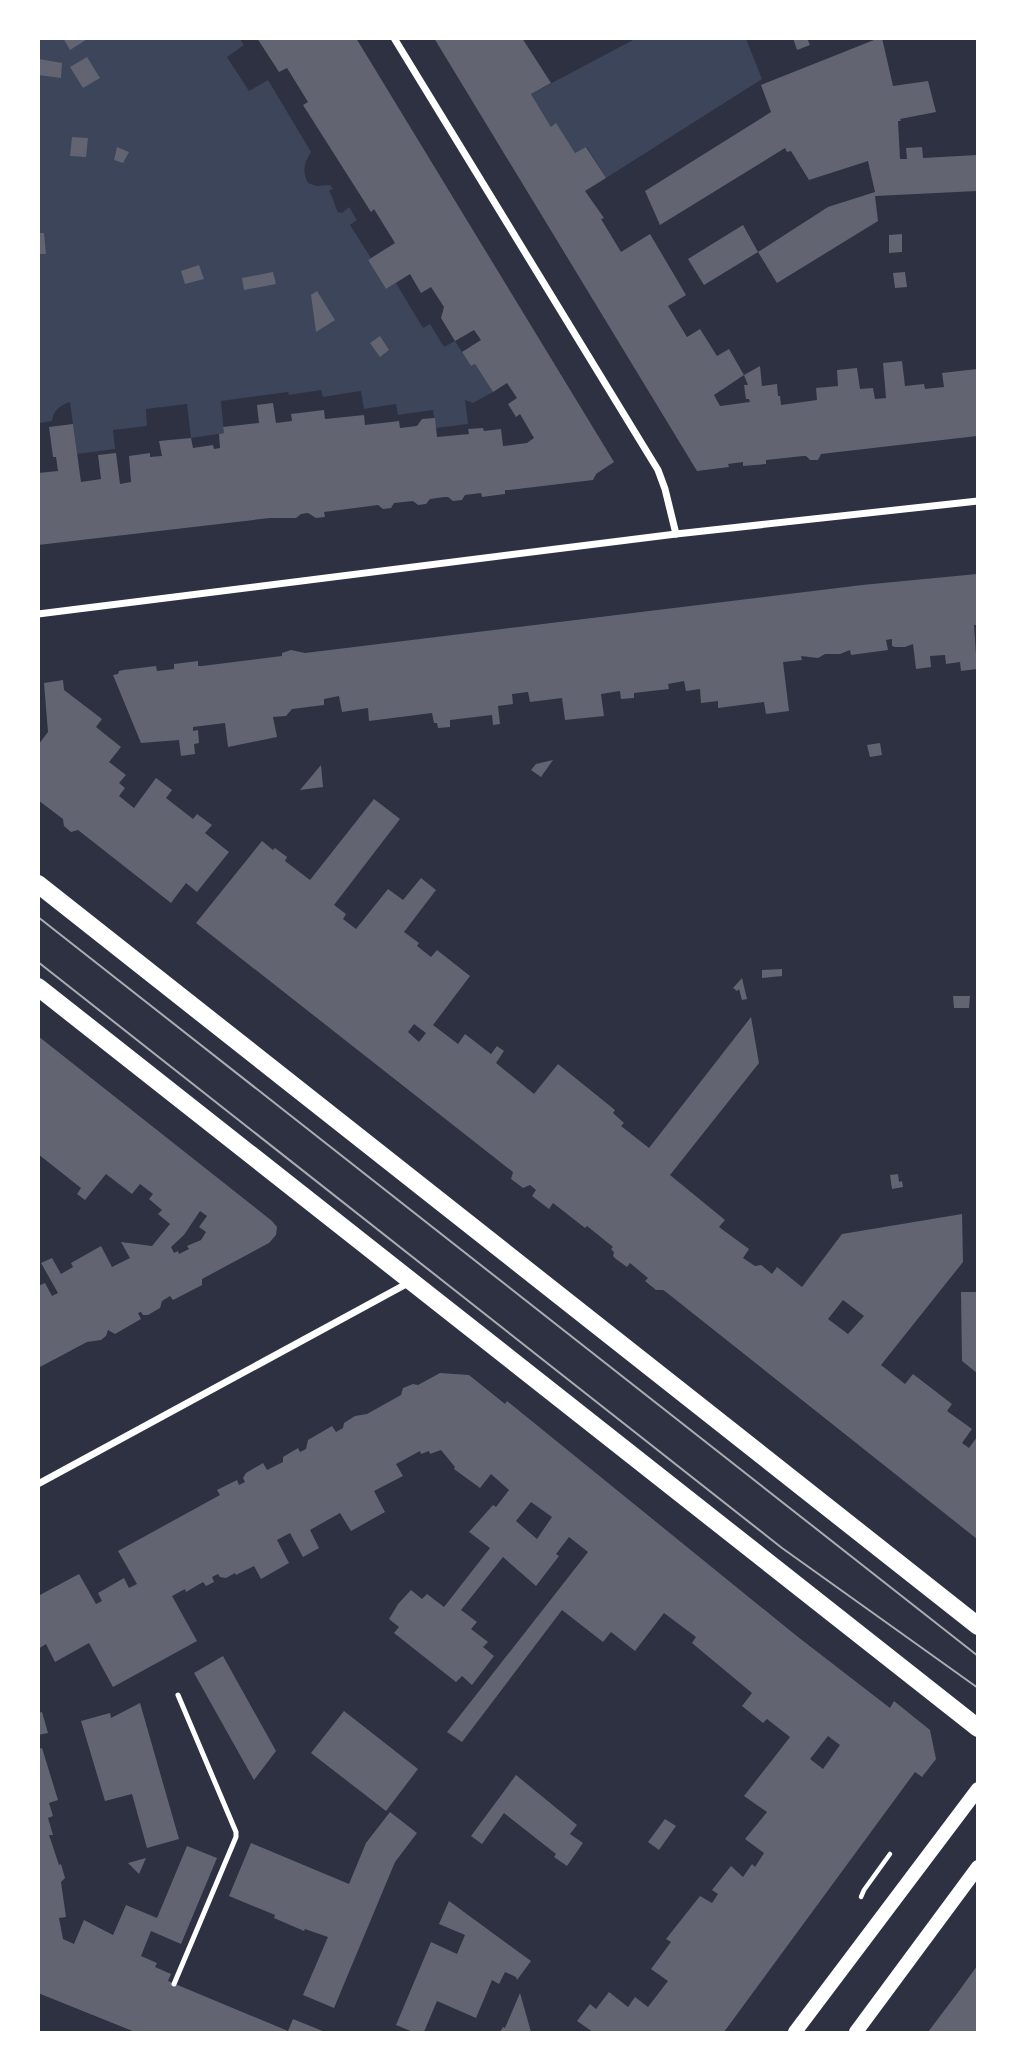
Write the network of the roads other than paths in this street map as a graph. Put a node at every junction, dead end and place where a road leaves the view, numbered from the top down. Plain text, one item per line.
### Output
1 (394, 38) edge
2 (978, 501) edge
3 (676, 534) junction
4 (38, 614) edge
5 (38, 884) edge
6 (38, 987) edge
7 (411, 1281) junction
8 (38, 1484) edge
9 (978, 1626) edge
10 (178, 1695) dead end
11 (978, 1728) edge
12 (978, 1789) edge
13 (978, 1867) edge
14 (174, 1984) dead end
15 (795, 2032) edge
16 (856, 2032) edge

1 - 3 street
2 - 3 street
3 - 4 street
5 - 9 main road
6 - 7 main road
7 - 8 street
7 - 11 main road
10 - 14 lane
12 - 15 main road
13 - 16 main road

